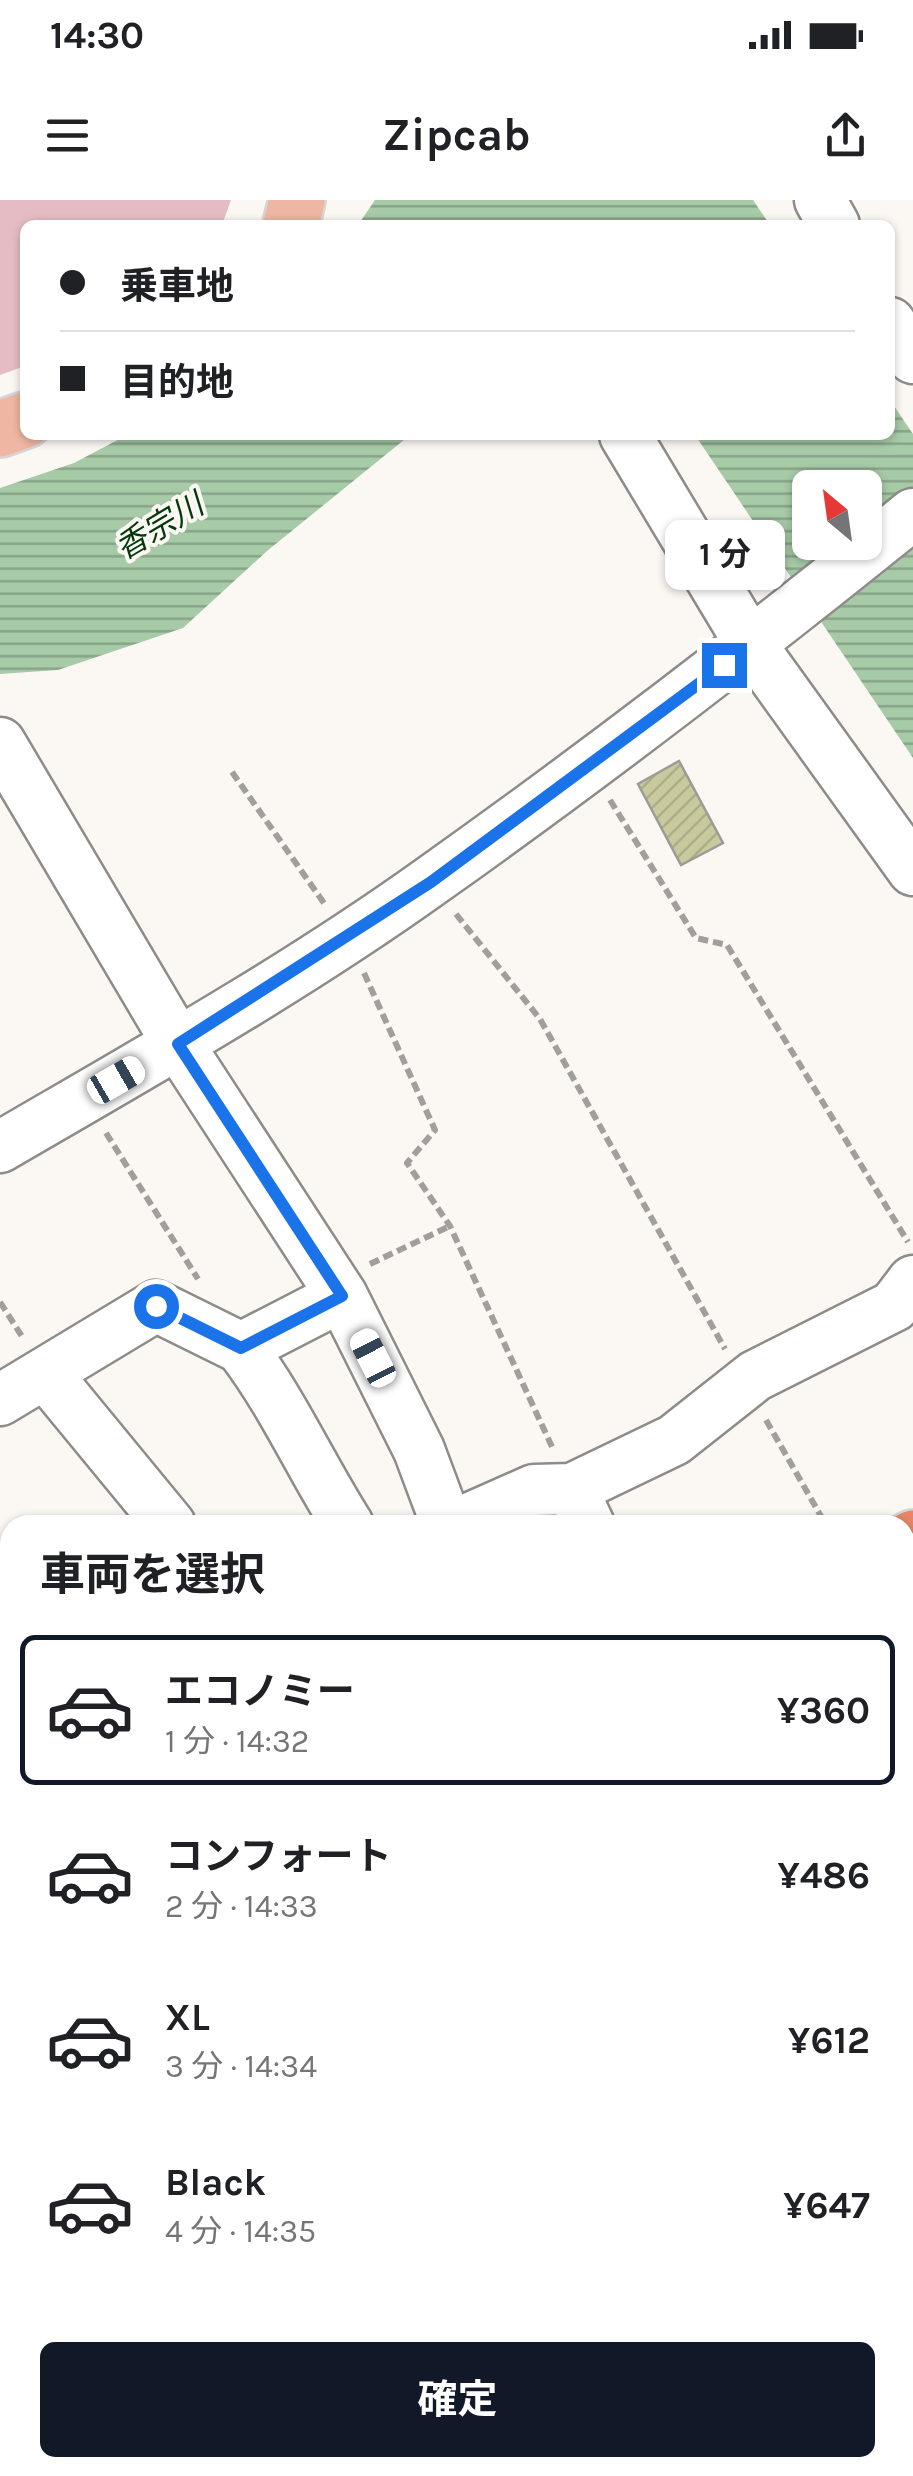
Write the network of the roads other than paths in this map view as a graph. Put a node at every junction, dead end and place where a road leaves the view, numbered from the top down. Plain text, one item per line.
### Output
1 (895, 331) edge
2 (913, 358) edge
3 (628, 440) edge
4 (913, 514) edge
5 (764, 635) junction
6 (0, 744) edge
7 (19, 802) edge
8 (913, 870) edge
9 (178, 1044) junction
10 (0, 1148) edge
11 (913, 1282) edge
12 (337, 1289) junction
13 (241, 1348) junction
14 (45, 1373) junction
15 (0, 1400) edge
16 (581, 1507) edge
17 (162, 1515) edge
18 (342, 1515) edge
19 (443, 1515) edge
20 (478, 1515) edge

1 - 2 street
3 - 5 street
4 - 5 street
5 - 8 street
5 - 9 street
6 - 7 street
7 - 9 street
9 - 10 street
9 - 12 street
11 - 16 street
12 - 13 street
12 - 19 street
13 - 14 street
13 - 18 street
14 - 15 street
14 - 17 street
16 - 20 street

